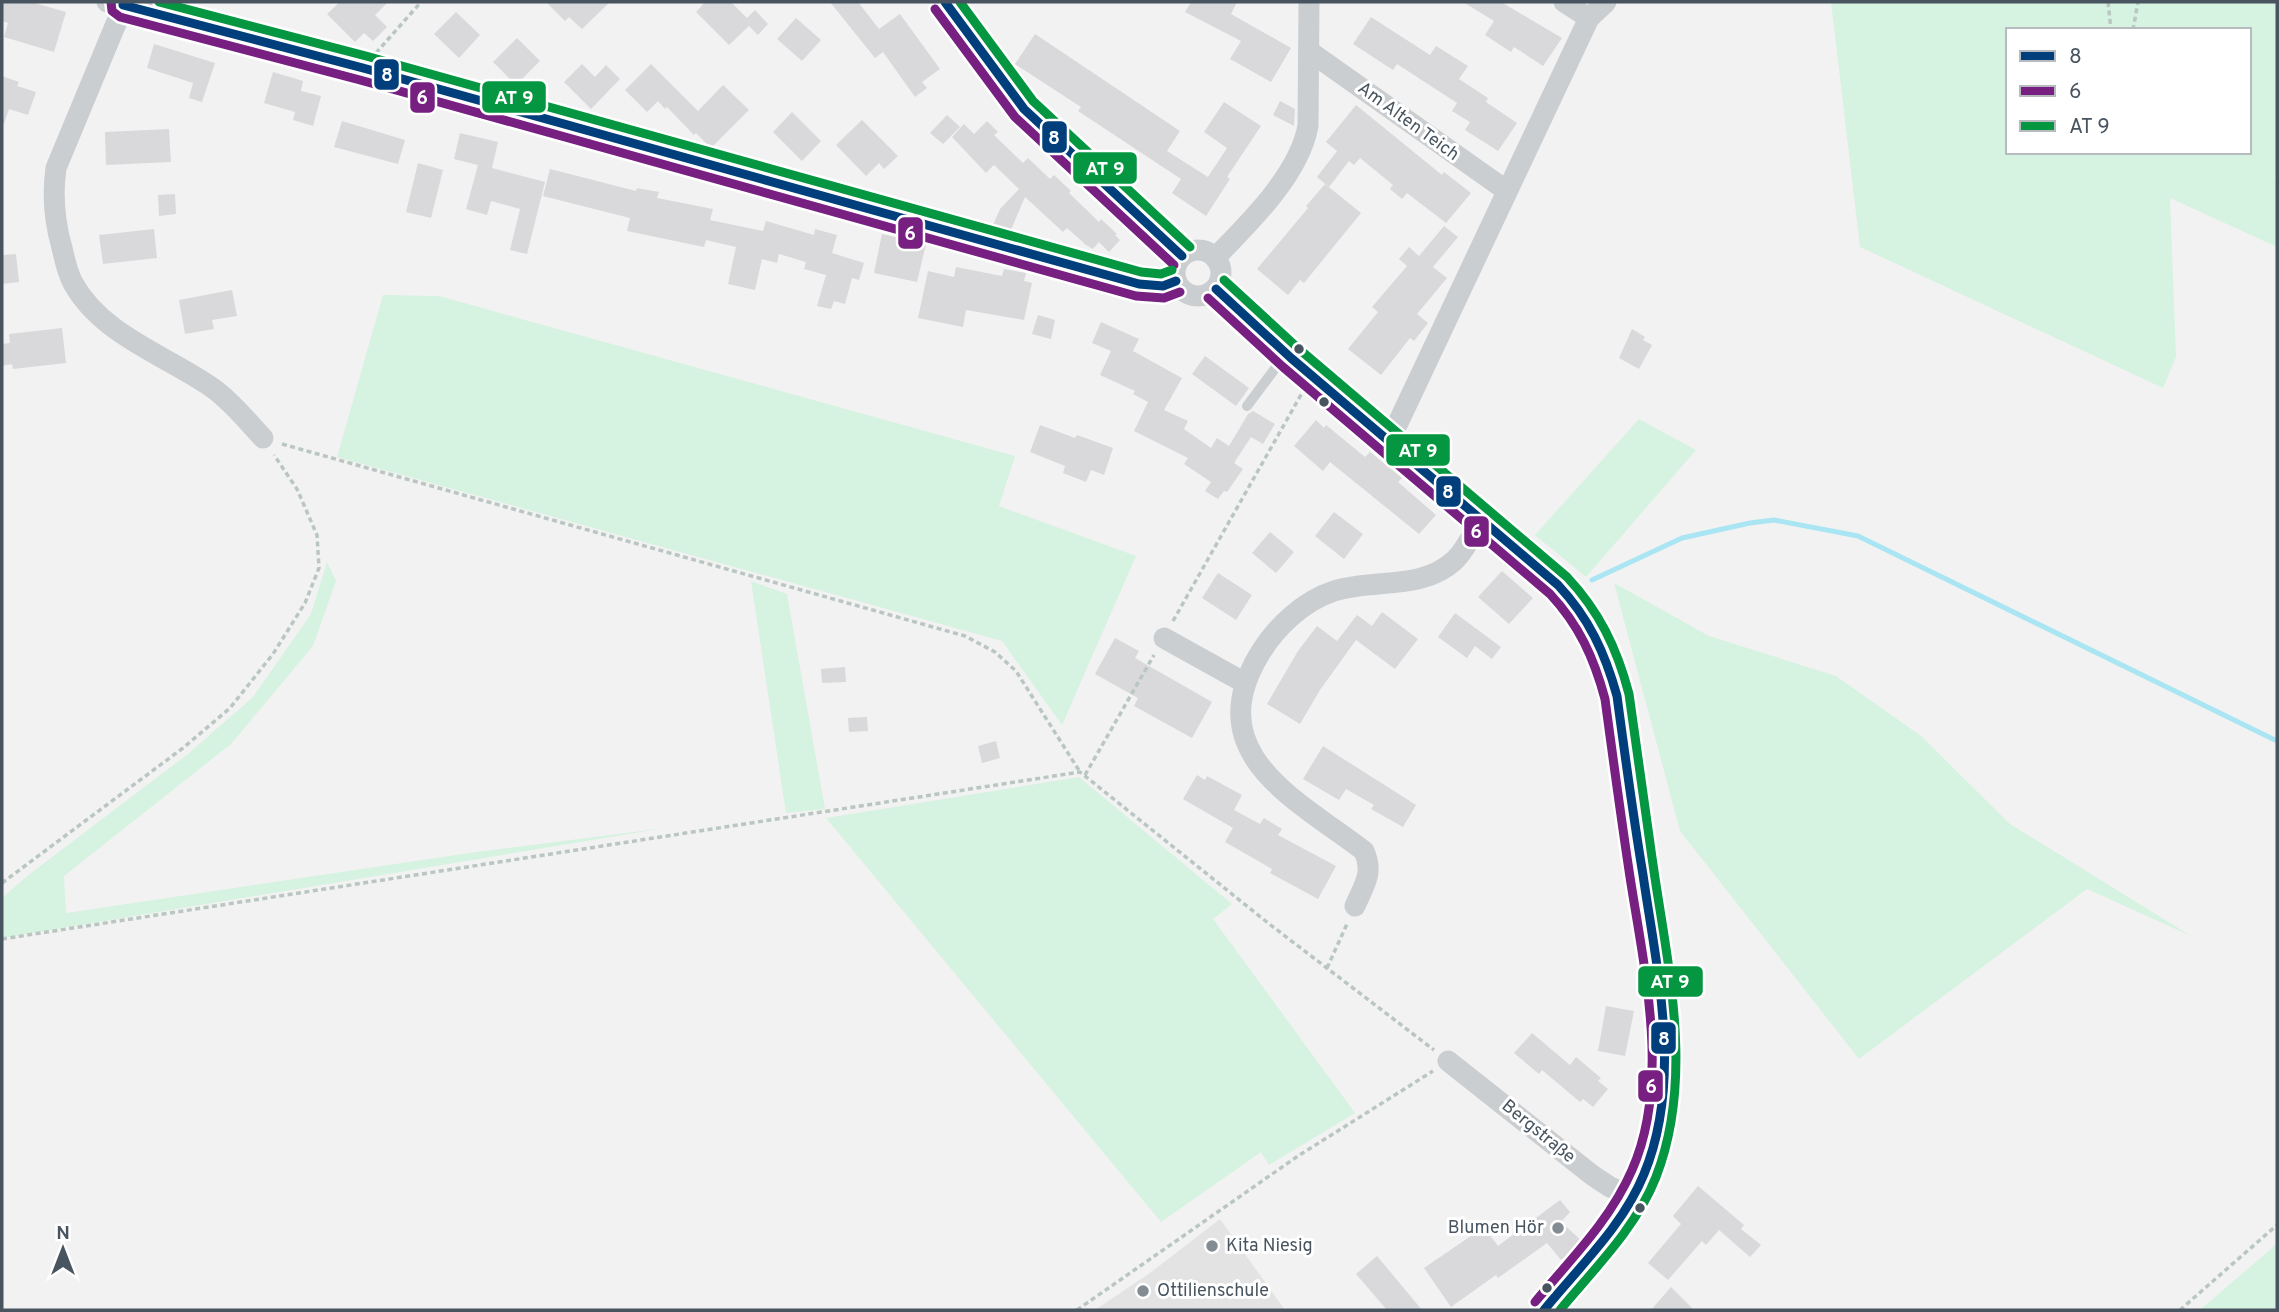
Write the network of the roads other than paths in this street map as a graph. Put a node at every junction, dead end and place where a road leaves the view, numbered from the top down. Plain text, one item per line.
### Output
1 (945, 2) edge
2 (1309, 2) edge
3 (1564, 2) edge
4 (1606, 2) edge
5 (118, 3) edge
6 (1589, 18) junction
7 (1309, 51) junction
8 (1507, 191) junction
9 (1182, 256) junction
10 (1215, 257) junction
11 (1176, 281) junction
12 (1216, 289) junction
13 (1286, 354) junction
14 (1247, 407) dead end
15 (263, 438) road end
16 (1389, 442) junction
17 (1481, 520) junction
18 (1164, 638) road end
19 (1245, 683) junction
20 (1355, 906) road end
21 (1448, 1061) road end
22 (1632, 1196) junction
23 (1544, 1310) edge

1 - 9 street
2 - 7 street
3 - 6 street
4 - 6 street
5 - 11 street
5 - 15 street
6 - 8 street
7 - 8 street, Am Alten Teich
7 - 10 street
8 - 16 street
9 - 10 street
9 - 11 street
10 - 12 street
11 - 12 street
12 - 13 street
13 - 14 lane
13 - 16 street
16 - 17 street
17 - 19 street
17 - 22 street
18 - 19 street
19 - 20 street
21 - 22 street, Bergstraße
22 - 23 street

